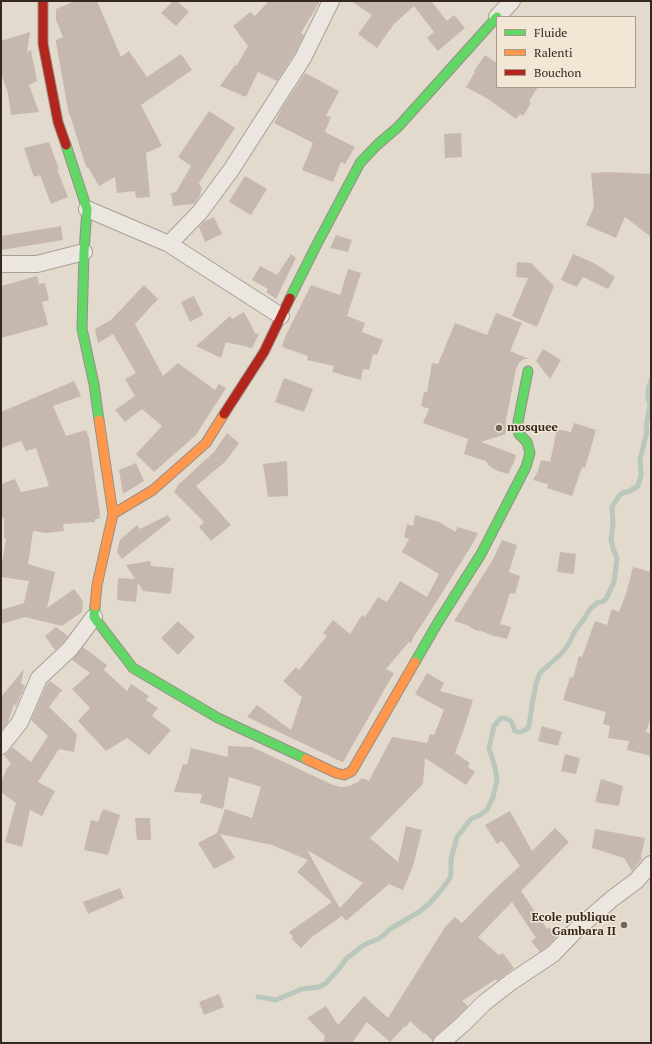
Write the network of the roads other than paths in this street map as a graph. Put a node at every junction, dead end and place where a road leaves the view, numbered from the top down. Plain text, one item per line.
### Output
1 (43, 1) edge
2 (331, 1) edge
3 (512, 1) edge
4 (498, 16) edge
5 (496, 18) edge
6 (87, 209) junction
7 (169, 244) junction
8 (84, 252) junction
9 (1, 264) edge
10 (281, 316) junction
11 (528, 371) dead end
12 (113, 514) junction
13 (94, 617) junction
14 (1, 746) edge
15 (651, 864) edge
16 (441, 1043) edge

1 - 6 street
2 - 7 street
3 - 4 street
5 - 10 street
6 - 7 street
6 - 8 street
7 - 10 street
8 - 9 street
8 - 12 street
10 - 12 street
11 - 13 street
12 - 13 street
13 - 14 street
15 - 16 street

